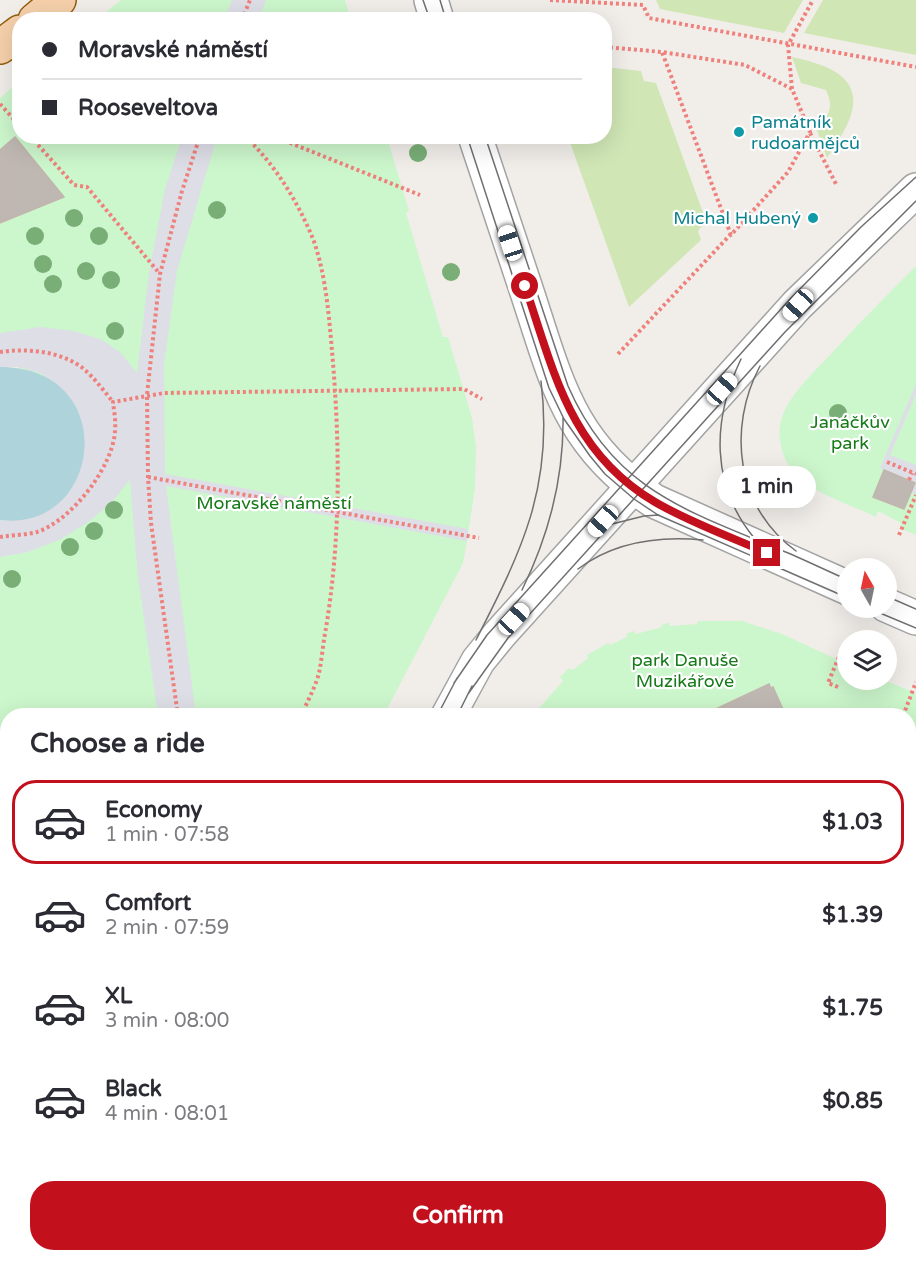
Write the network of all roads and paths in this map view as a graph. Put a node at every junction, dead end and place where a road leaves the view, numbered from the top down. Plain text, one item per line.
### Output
1 (59, 0) edge
2 (550, 0) edge
3 (813, 0) edge
4 (45, 12) edge
5 (788, 45) junction
6 (612, 48) edge
7 (662, 52) junction
8 (916, 67) edge
9 (792, 89) junction
10 (0, 104) edge
11 (12, 117) edge
12 (810, 132) junction
13 (37, 144) edge
14 (197, 144) edge
15 (254, 144) edge
16 (293, 144) edge
17 (478, 144) edge
18 (837, 186) dead end
19 (916, 190) edge
20 (420, 195) dead end
21 (731, 235) junction
22 (160, 274) junction
23 (0, 352) edge
24 (618, 354) dead end
25 (335, 391) junction
26 (147, 395) junction
27 (482, 399) dead end
28 (112, 402) junction
29 (887, 462) dead end
30 (914, 473) edge
31 (148, 477) junction
32 (909, 480) dead end
33 (634, 487) junction
34 (916, 495) edge
35 (338, 512) junction
36 (899, 535) dead end
37 (0, 537) edge
38 (479, 538) dead end
39 (837, 583) edge
40 (897, 610) edge
41 (916, 618) edge
42 (837, 661) edge
43 (916, 682) edge
44 (837, 687) edge
45 (177, 708) edge
46 (304, 708) edge
47 (452, 708) edge
48 (906, 708) edge

1 - 4 main road
2 - 5 path
3 - 5 path
5 - 8 path
5 - 9 path
6 - 7 path
7 - 9 path
7 - 21 path
9 - 12 path
10 - 11 path
12 - 18 path
12 - 21 path
13 - 22 path
14 - 22 path
15 - 25 path
16 - 20 path
17 - 33 street
19 - 33 street
21 - 24 path
22 - 26 path
23 - 28 path
25 - 26 path
25 - 27 path
25 - 35 path
26 - 28 path
26 - 31 path
28 - 37 path
29 - 30 path
30 - 32 path
31 - 35 path
31 - 45 path
33 - 39 street
33 - 47 street
34 - 36 path
35 - 38 path
35 - 46 path
40 - 41 street
42 - 44 path
43 - 48 path

